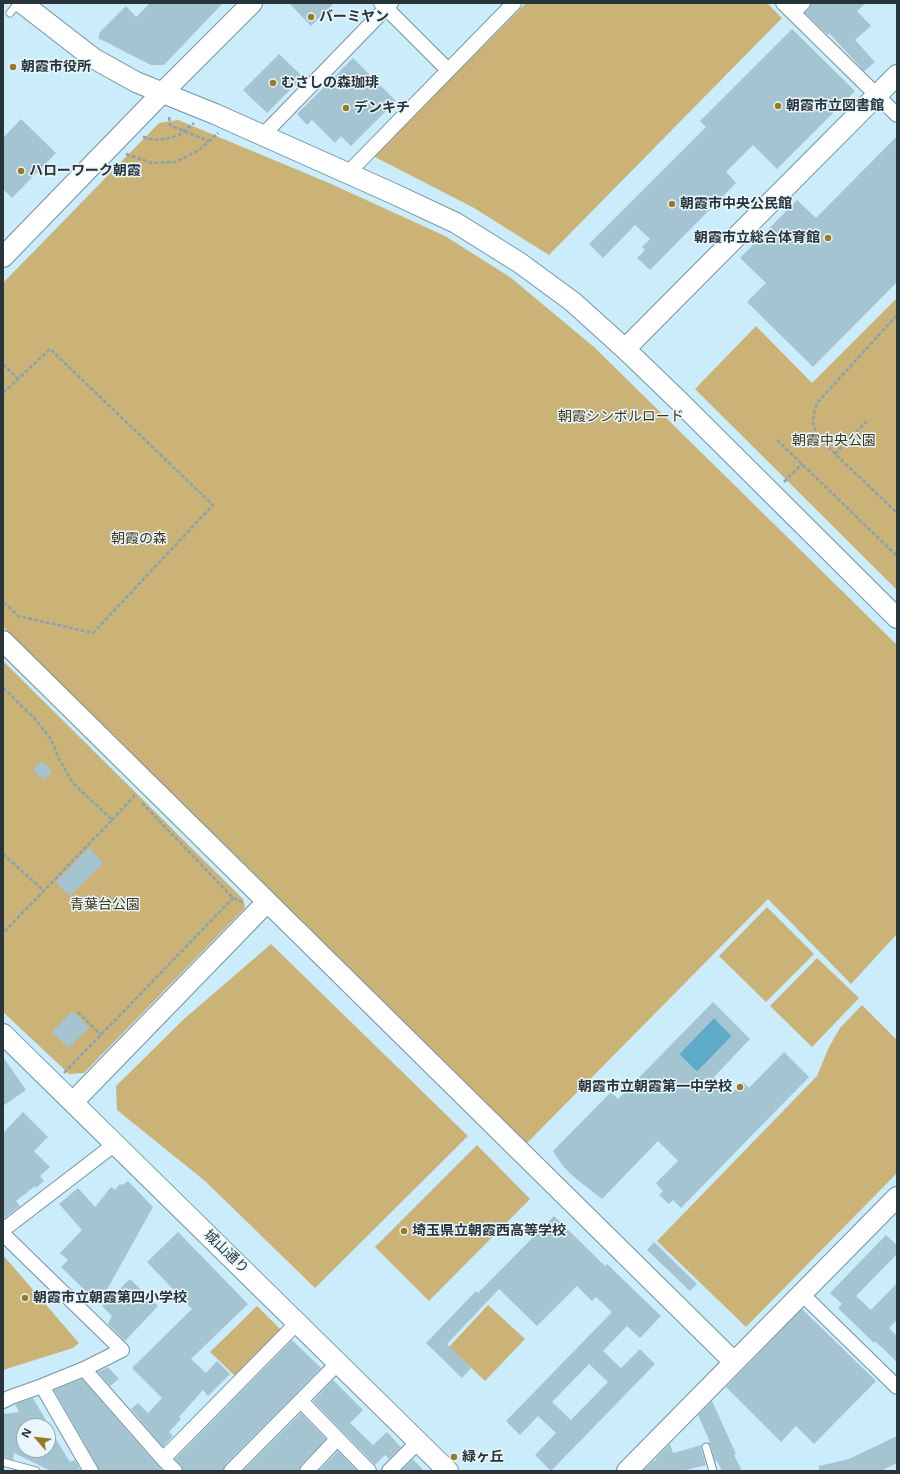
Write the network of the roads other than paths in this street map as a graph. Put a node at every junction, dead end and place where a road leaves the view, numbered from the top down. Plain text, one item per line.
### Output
1 (18, 3) edge
2 (252, 3) edge
3 (514, 3) edge
4 (783, 3) edge
5 (803, 3) edge
6 (386, 5) edge
7 (16, 8) edge
8 (793, 13) junction
9 (448, 70) junction
10 (897, 75) edge
11 (162, 93) junction
12 (878, 96) junction
13 (897, 115) edge
14 (263, 135) junction
15 (347, 174) junction
16 (3, 257) edge
17 (625, 349) junction
18 (897, 618) edge
19 (3, 642) edge
20 (258, 904) junction
21 (3, 1034) edge
22 (73, 1102) junction
23 (115, 1144) junction
24 (897, 1197) edge
25 (3, 1230) edge
26 (3, 1234) edge
27 (802, 1294) junction
28 (298, 1322) junction
29 (734, 1362) junction
30 (338, 1363) junction
31 (84, 1369) junction
32 (42, 1386) junction
33 (897, 1387) edge
34 (3, 1401) edge
35 (301, 1401) junction
36 (337, 1439) junction
37 (418, 1442) junction
38 (706, 1448) dead end
39 (163, 1459) junction
40 (3, 1462) edge
41 (36, 1471) edge
42 (91, 1471) edge
43 (176, 1471) edge
44 (231, 1471) edge
45 (307, 1471) edge
46 (369, 1471) edge
47 (389, 1471) edge
48 (448, 1471) edge
49 (627, 1471) edge
50 (713, 1471) edge

1 - 7 lane
2 - 11 street
3 - 9 street
4 - 8 street
5 - 8 street
6 - 9 street
6 - 14 street
7 - 11 street
8 - 12 street
9 - 15 street
10 - 12 street
11 - 14 street
11 - 16 street
12 - 13 street
12 - 17 street
14 - 15 street
15 - 17 street
17 - 18 street
19 - 20 street
20 - 22 street
20 - 29 street
21 - 22 street, 城山通り
22 - 23 street, 城山通り
23 - 25 street
23 - 28 street, 城山通り
24 - 27 street
26 - 31 street
27 - 29 street
27 - 33 street
28 - 30 street, 城山通り
28 - 39 street
29 - 49 street
30 - 35 street
30 - 37 street, 城山通り
31 - 32 street
31 - 39 street
32 - 34 street
32 - 42 street
35 - 36 street
35 - 44 street
36 - 45 street
36 - 46 street
37 - 47 street
37 - 48 street, 城山通り
38 - 50 lane
39 - 43 street
40 - 41 lane

